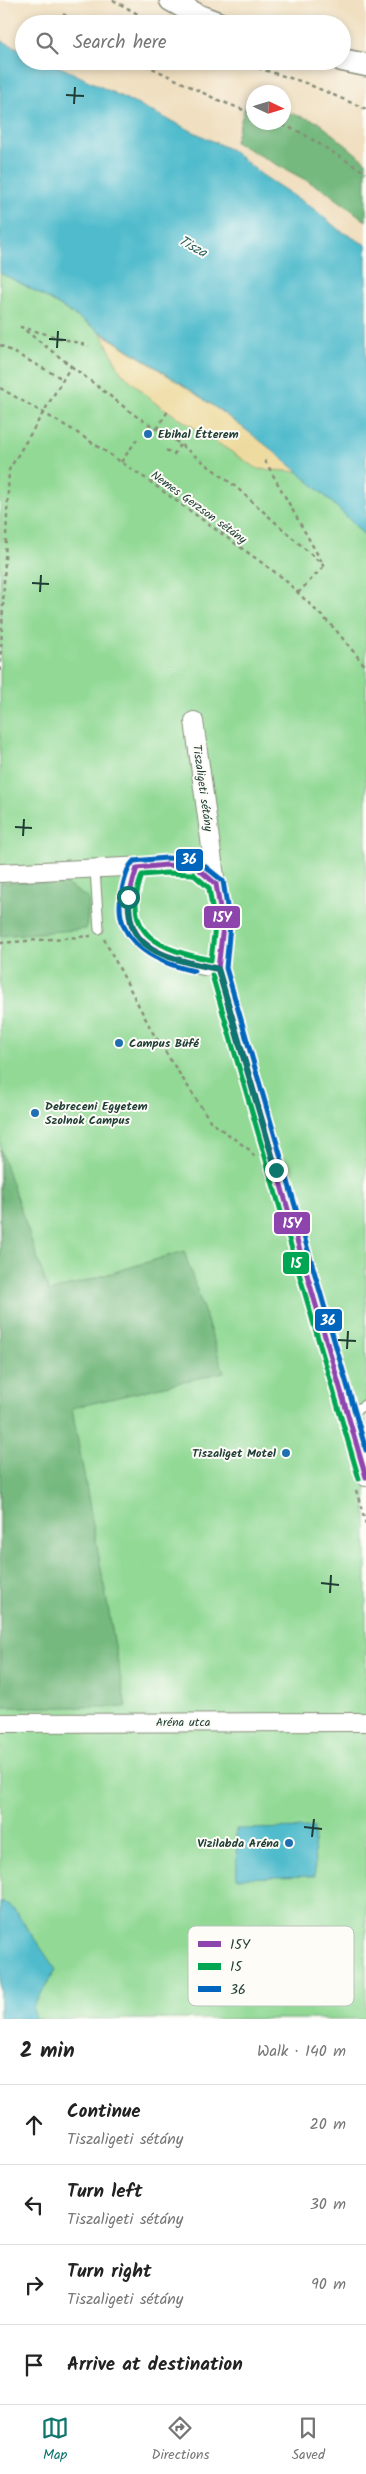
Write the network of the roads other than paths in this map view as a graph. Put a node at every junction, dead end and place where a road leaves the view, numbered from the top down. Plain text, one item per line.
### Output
1 (171, 0) edge
2 (197, 15) edge
3 (351, 62) edge
4 (366, 65) edge
5 (194, 721) dead end
6 (137, 868) junction
7 (95, 870) junction
8 (0, 873) edge
9 (216, 884) junction
10 (100, 932) road end
11 (176, 960) joint
12 (218, 969) junction
13 (366, 1404) edge
14 (348, 1415) junction
15 (361, 1481) edge
16 (366, 1722) edge
17 (0, 1723) edge

1 - 2 street
3 - 4 street
5 - 9 street, Tiszaligeti sétány
6 - 7 street
6 - 9 street
6 - 11 lane
7 - 8 street
7 - 10 lane
9 - 12 street, Tiszaligeti sétány
11 - 12 street
12 - 14 street, Tiszaligeti sétány
13 - 14 lane
14 - 15 street, Tiszaligeti sétány
16 - 17 street, Aréna utca

